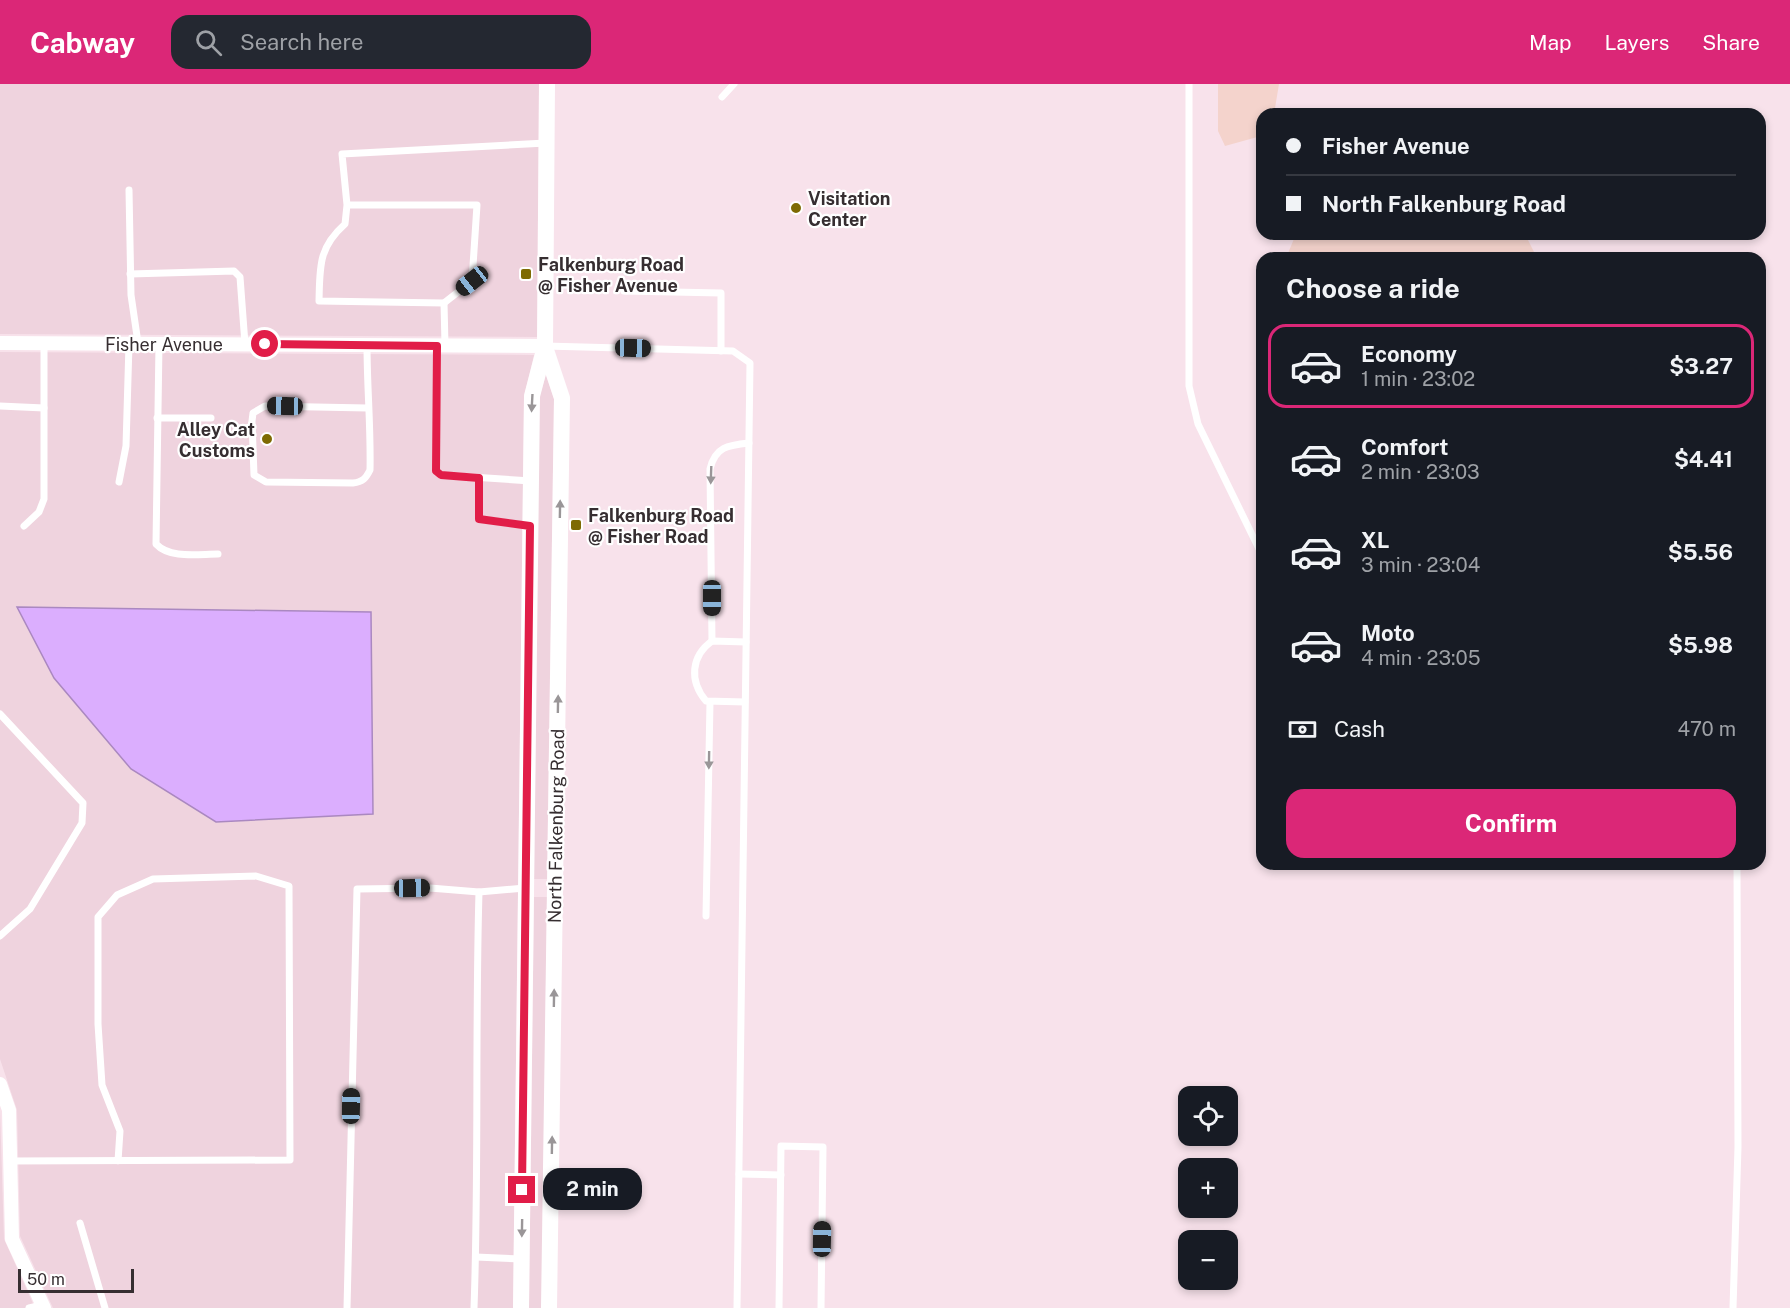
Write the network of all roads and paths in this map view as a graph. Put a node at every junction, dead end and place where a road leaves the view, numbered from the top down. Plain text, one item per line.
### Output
1 (547, 84) edge
2 (734, 84) edge
3 (1189, 84) edge
4 (722, 97) dead end
5 (546, 143) junction
6 (129, 190) dead end
7 (347, 205) junction
8 (130, 274) junction
9 (624, 291) dead end
10 (444, 303) junction
11 (0, 343) edge
12 (44, 343) junction
13 (134, 344) junction
14 (159, 344) junction
15 (245, 344) junction
16 (367, 345) junction
17 (441, 346) junction
18 (545, 346) junction
19 (721, 351) junction
20 (0, 406) edge
21 (44, 408) junction
22 (367, 408) junction
23 (157, 418) junction
24 (211, 418) dead end
25 (749, 443) junction
26 (479, 478) junction
27 (531, 481) junction
28 (119, 482) dead end
29 (24, 526) dead end
30 (530, 526) junction
31 (1256, 543) edge
32 (218, 554) dead end
33 (712, 641) junction
34 (746, 642) junction
35 (710, 702) junction
36 (745, 702) junction
37 (0, 714) edge
38 (1737, 870) edge
39 (526, 888) junction
40 (555, 888) junction
41 (479, 892) junction
42 (706, 916) dead end
43 (0, 936) edge
44 (0, 1084) edge
45 (5, 1146) edge
46 (10, 1161) junction
47 (118, 1161) junction
48 (739, 1174) junction
49 (781, 1174) junction
50 (80, 1223) dead end
51 (476, 1257) junction
52 (521, 1259) junction
53 (38, 1307) edge
54 (105, 1308) edge
55 (347, 1308) edge
56 (474, 1308) edge
57 (521, 1308) edge
58 (549, 1308) edge
59 (737, 1308) edge
60 (779, 1308) edge
61 (821, 1308) edge
62 (1733, 1308) edge

1 - 5 street, North Falkenburg Road
2 - 4 lane
3 - 31 lane
5 - 7 lane
5 - 18 street, North Falkenburg Road
6 - 8 lane
7 - 10 lane
7 - 10 lane
8 - 13 lane
8 - 15 lane
9 - 19 lane
10 - 17 lane
11 - 12 street, Fisher Avenue
12 - 13 street, Fisher Avenue
12 - 21 lane
13 - 14 street, Fisher Avenue
13 - 28 lane
14 - 15 street, Fisher Avenue
14 - 23 lane
15 - 16 street, Fisher Avenue
16 - 17 street, Fisher Avenue
16 - 22 lane
17 - 18 street, Fisher Avenue
17 - 26 lane
18 - 19 lane
18 -> 27 street, North Falkenburg Road
40 -> 18 street, North Falkenburg Road
19 - 25 lane
20 - 21 lane
21 - 29 lane
22 - 22 lane
23 - 24 lane
23 - 32 lane
25 -> 33 lane
25 - 34 lane
26 - 27 lane
26 - 30 lane
27 - 30 street, North Falkenburg Road
30 - 39 street, North Falkenburg Road
33 - 34 lane
33 - 35 lane
34 - 36 lane
35 - 36 lane
35 -> 42 lane
36 - 48 lane
37 - 43 lane
38 - 62 lane
39 - 40 street
39 - 41 lane
39 -> 52 street, North Falkenburg Road
58 -> 40 street, North Falkenburg Road
41 - 51 lane
41 - 55 lane
44 - 45 street
45 - 46 street
46 - 47 lane
46 - 53 street
47 - 47 lane
48 - 49 lane
48 - 59 lane
49 - 60 lane
49 - 61 lane
50 - 54 lane
51 - 52 lane
51 - 56 lane
52 - 57 street, North Falkenburg Road

